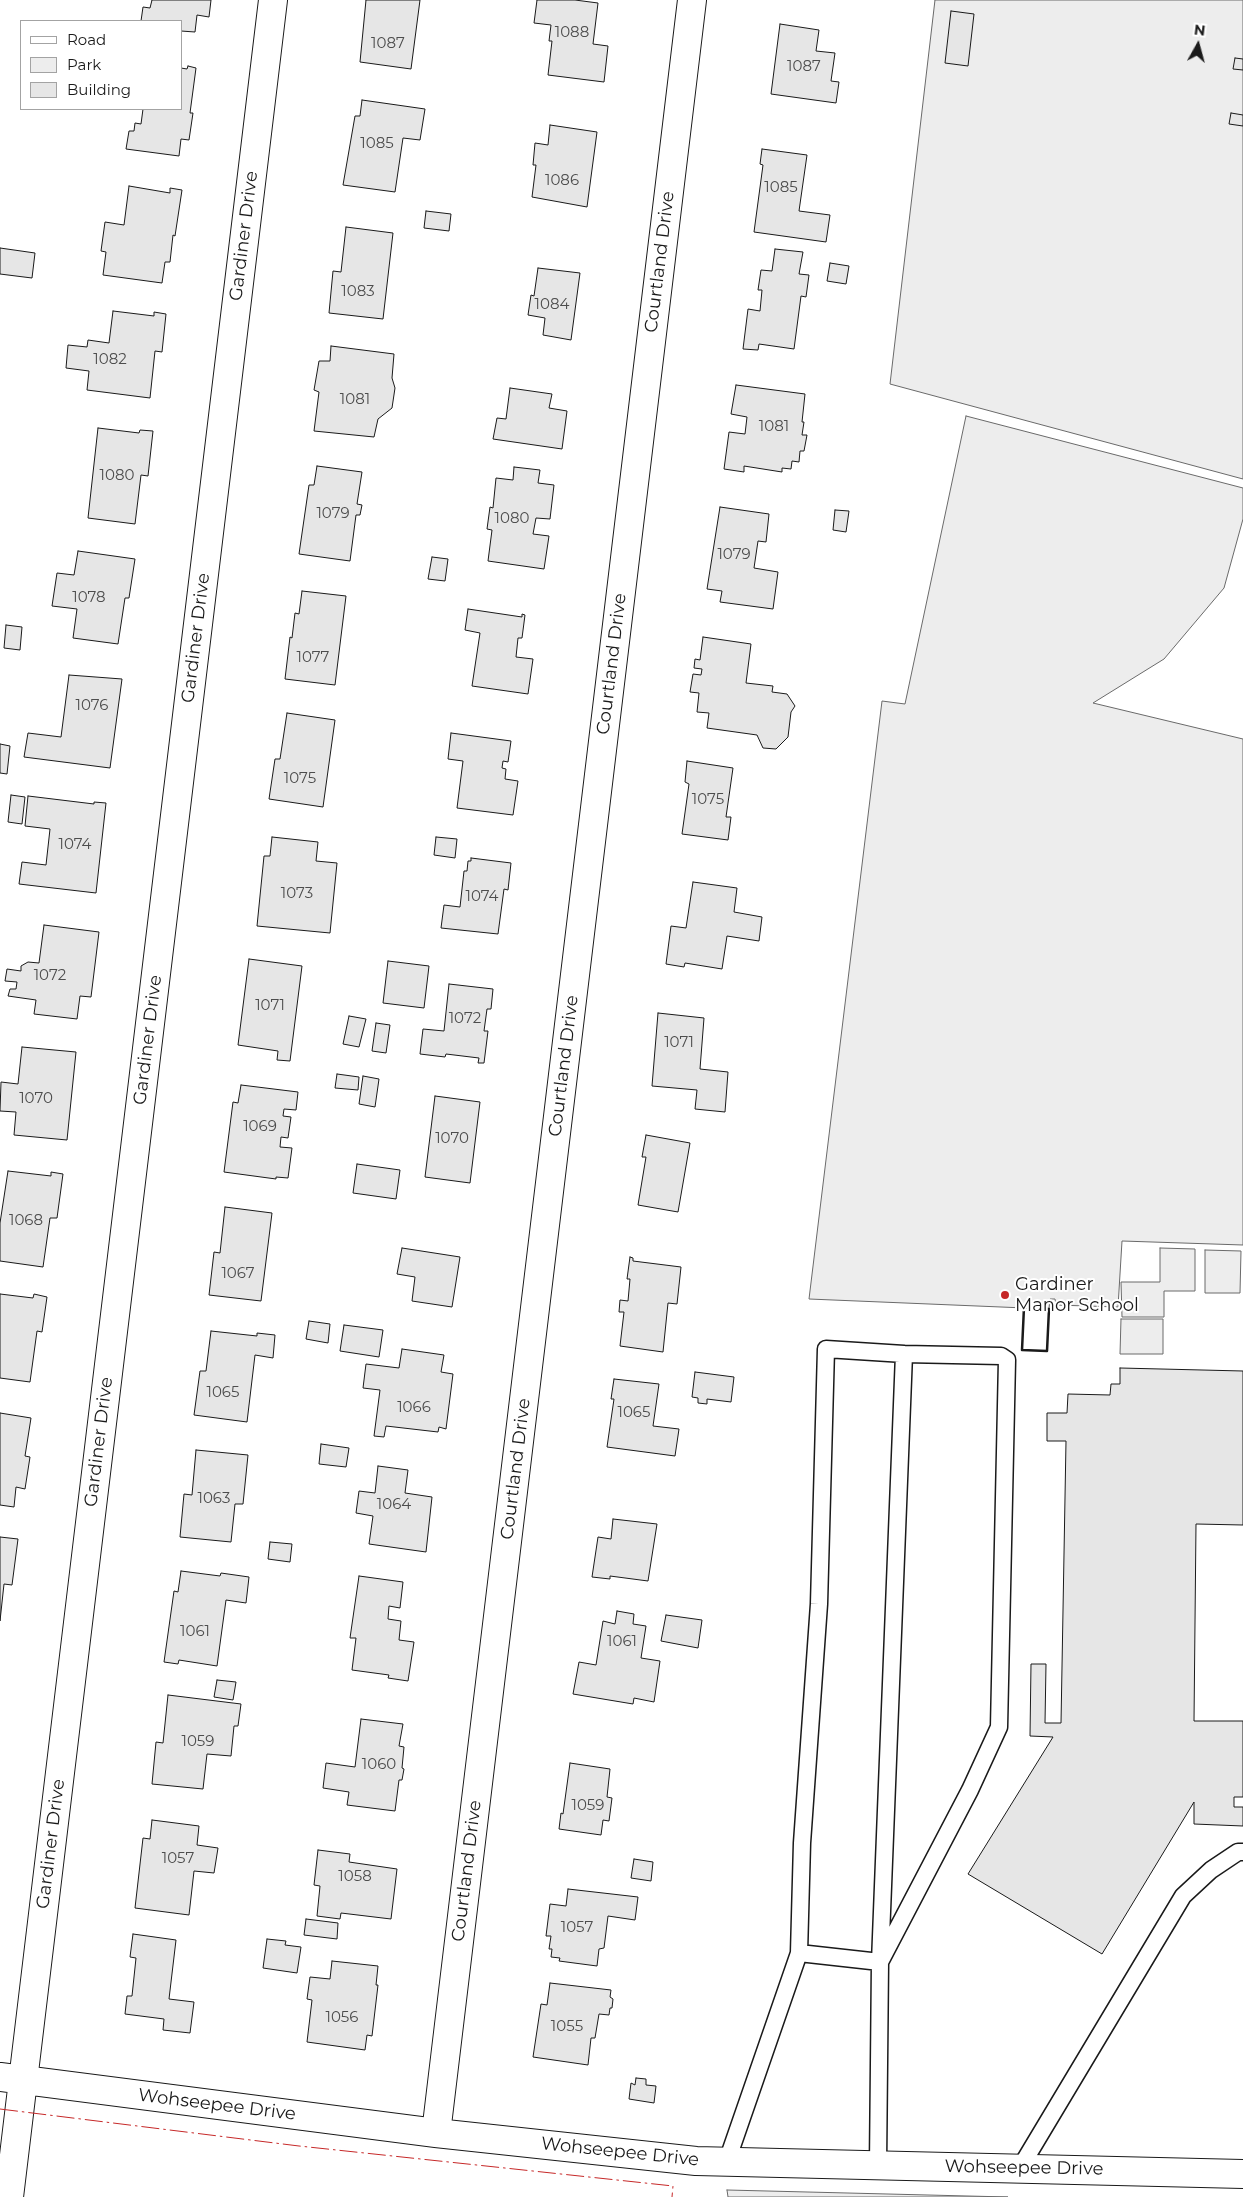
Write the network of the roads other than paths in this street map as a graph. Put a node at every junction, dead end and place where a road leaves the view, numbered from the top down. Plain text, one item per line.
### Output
1 (273, 0) edge
2 (692, 0) edge
3 (904, 1354) junction
4 (1243, 1852) edge
5 (799, 1953) junction
6 (880, 1962) junction
7 (11, 2078) edge
8 (436, 2133) junction
9 (727, 2161) junction
10 (878, 2165) junction
11 (1020, 2168) junction
12 (1243, 2174) edge
13 (9, 2197) edge

1 - 7 street, Gardiner Drive
2 - 8 street, Courtland Drive
3 - 5 lane
3 - 6 lane
3 - 6 lane
4 - 11 lane
5 - 6 lane
5 - 9 lane
6 - 10 lane
7 - 8 street, Wohseepee Drive
7 - 13 street, Gardiner Drive
8 - 9 street, Wohseepee Drive
9 - 10 street, Wohseepee Drive
10 - 11 street, Wohseepee Drive
11 - 12 street, Wohseepee Drive

